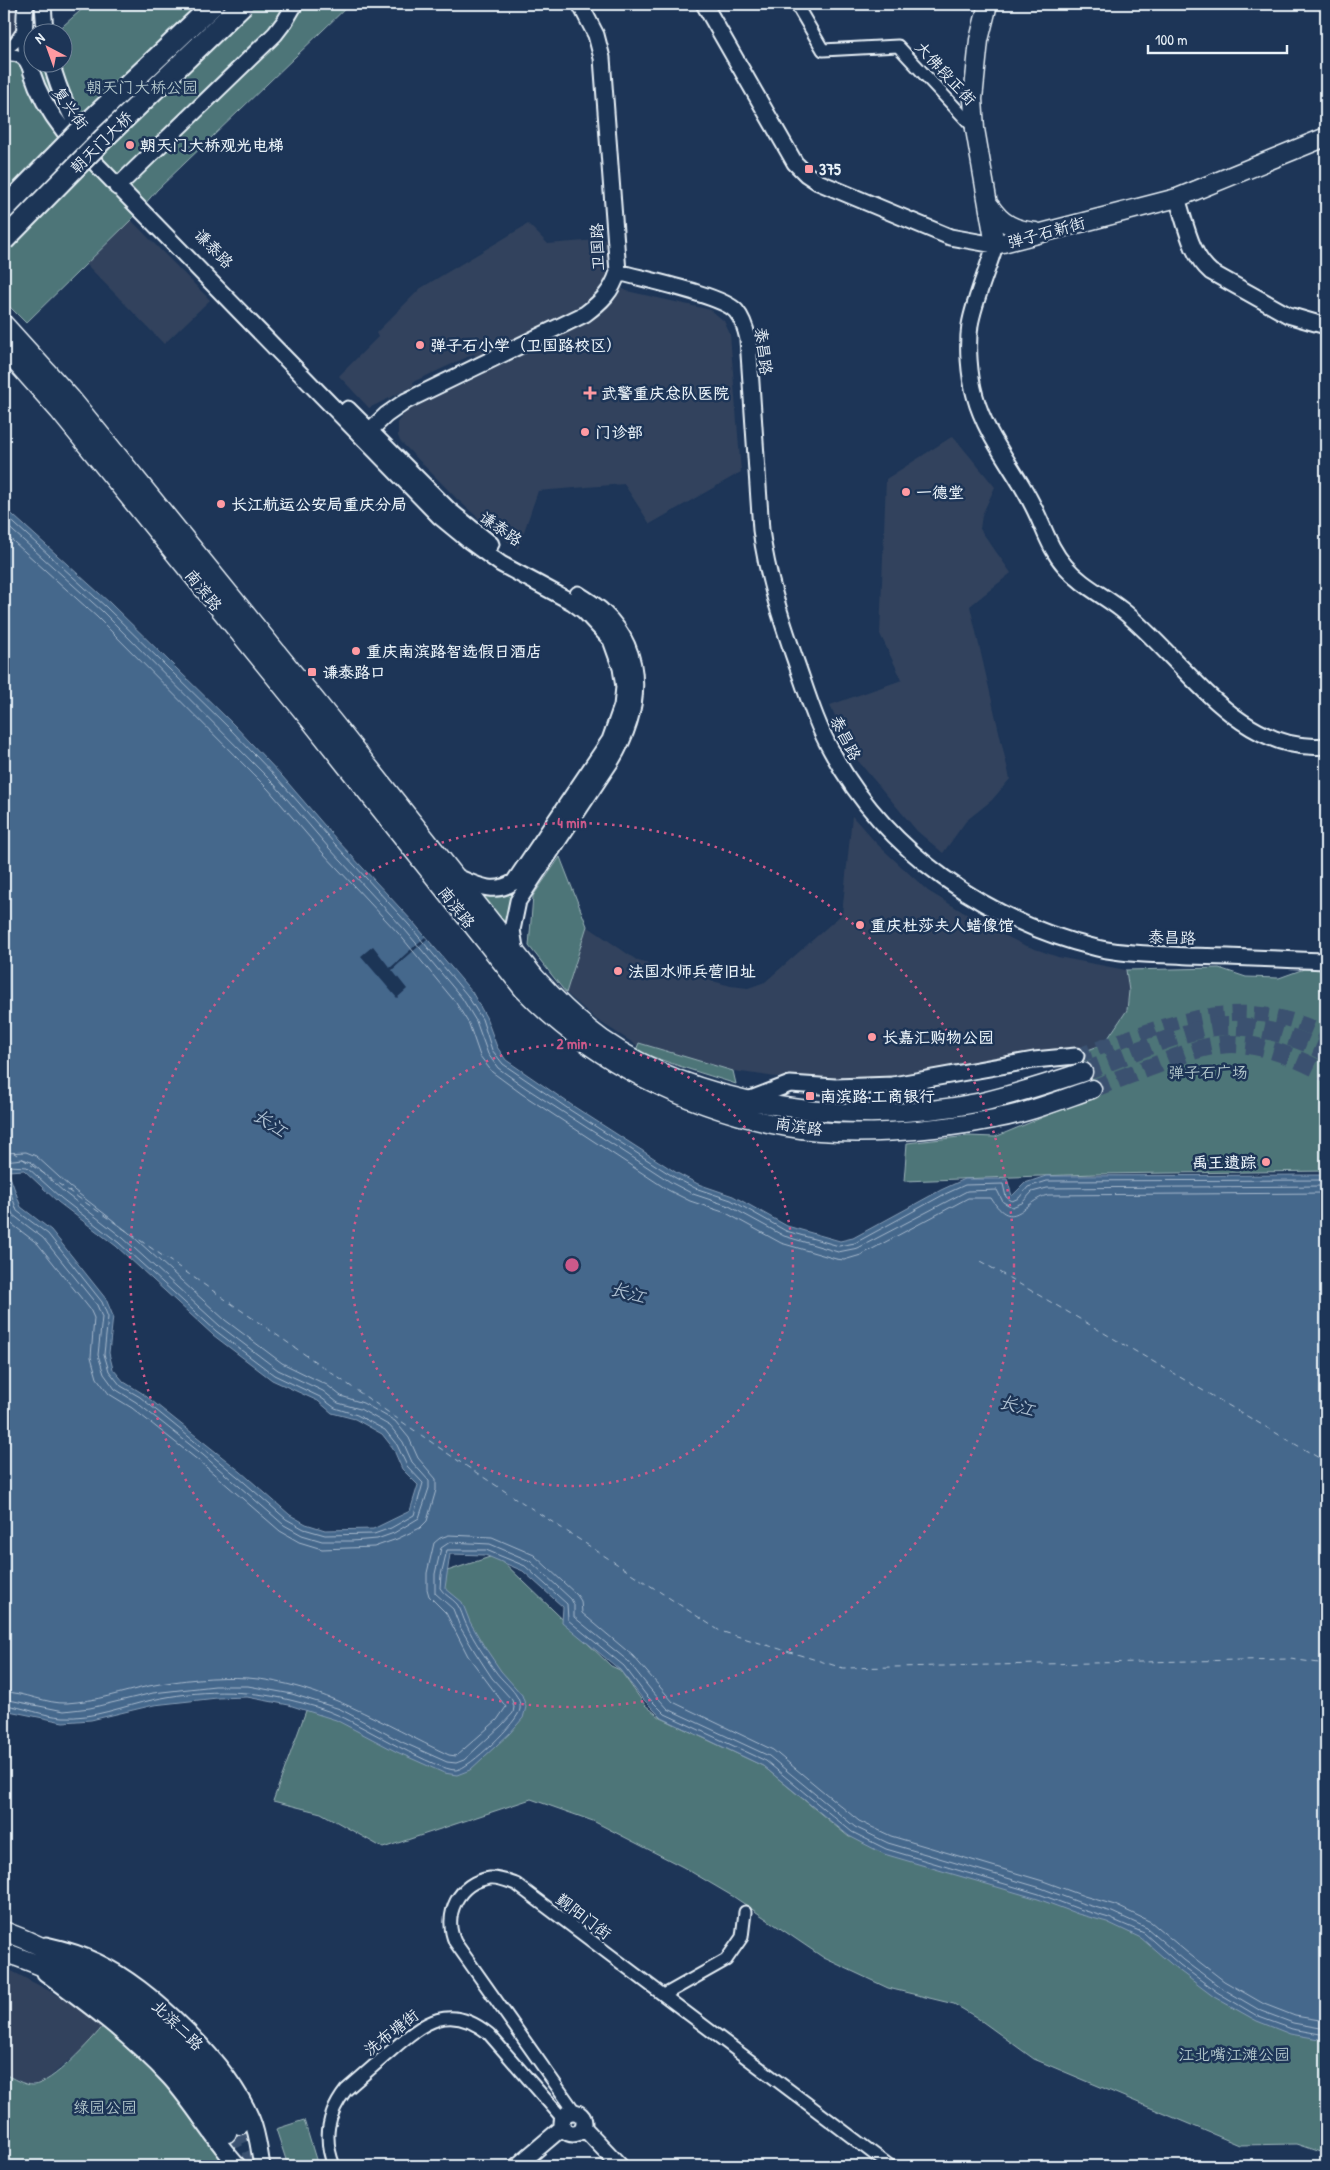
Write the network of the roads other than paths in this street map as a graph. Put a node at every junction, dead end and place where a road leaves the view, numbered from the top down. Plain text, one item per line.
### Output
1 (214, 4) edge
2 (243, 4) edge
3 (295, 4) edge
4 (580, 4) edge
5 (704, 4) edge
6 (796, 4) edge
7 (988, 4) edge
8 (26, 15) edge
9 (44, 18) edge
10 (4, 52) edge
11 (4, 56) edge
12 (54, 72) edge
13 (32, 76) junction
14 (975, 129) junction
15 (1326, 137) edge
16 (120, 184) junction
17 (1177, 198) junction
18 (988, 203) junction
19 (4, 209) edge
20 (1043, 232) junction
21 (4, 240) edge
22 (995, 245) junction
23 (618, 272) junction
24 (4, 324) edge
25 (1326, 326) edge
26 (4, 349) edge
27 (366, 434) junction
28 (238, 631) junction
29 (305, 686) junction
30 (335, 724) junction
31 (328, 743) junction
32 (1326, 746) edge
33 (457, 877) junction
34 (516, 954) junction
35 (1326, 960) edge
36 (1080, 1064) joint
37 (1092, 1090) tunnel mouth
38 (748, 1100) junction
39 (745, 1912) dead end
40 (4, 1931) edge
41 (35, 1942) junction
42 (4, 1952) edge
43 (27, 1960) junction
44 (664, 1995) junction
45 (503, 2049) junction
46 (539, 2062) junction
47 (571, 2126) junction
48 (258, 2138) junction
49 (233, 2161) edge
50 (262, 2166) edge
51 (334, 2166) edge
52 (517, 2166) edge
53 (530, 2166) edge
54 (606, 2166) edge
55 (620, 2166) edge
56 (890, 2166) edge

1 - 19 highway, 朝天门大桥, bridge
2 - 21 highway, 朝天门大桥, bridge
3 - 16 street
4 - 23 street, 卫国路
5 - 22 street
6 - 14 street, 大佛段正街
7 - 14 main road, 弹子石新街
8 - 9 street
8 - 10 street
8 - 13 street, 复兴街
11 - 13 street
12 - 16 street, 复兴街
13 - 16 street, 复兴街
14 - 18 main road, 弹子石新街
15 - 17 main road, 弹子石新街
16 - 27 street, 谦泰路
17 - 20 main road, 弹子石新街
17 - 25 street
18 - 20 main road
18 - 22 main road, 弹子石新街
20 - 22 main road, 弹子石新街
22 - 32 street
23 - 27 street, 卫国路
23 - 35 street, 泰昌路
24 - 29 main road, 南滨路
26 - 28 main road, 南滨路
27 - 33 street, 谦泰路
27 - 34 street, 谦泰路
28 - 29 main road
28 - 31 main road, 南滨路
29 - 30 main road, 南滨路
30 - 31 main road
30 - 33 main road, 南滨路
31 - 37 main road, 南滨路
33 - 34 main road, 南滨路
34 - 38 main road, 南滨路
36 - 38 street, 南滨路
36 - 38 main road, 南滨路
39 - 44 street
40 - 41 main road, 北滨二路
41 - 43 main road, 北滨二路
41 - 48 street, 北滨二路
42 - 43 main road, 北滨二路
43 - 49 street, 北滨二路
44 - 46 street, 觐阳门街
44 - 56 street, 觐阳门街
45 - 46 street
45 - 47 street, 洗布塘街
45 - 51 street, 洗布塘街
46 - 47 street, 觐阳门街
47 - 52 street
47 - 53 street
47 - 54 street
47 - 55 street
48 - 49 street
48 - 50 street, 北滨二路

